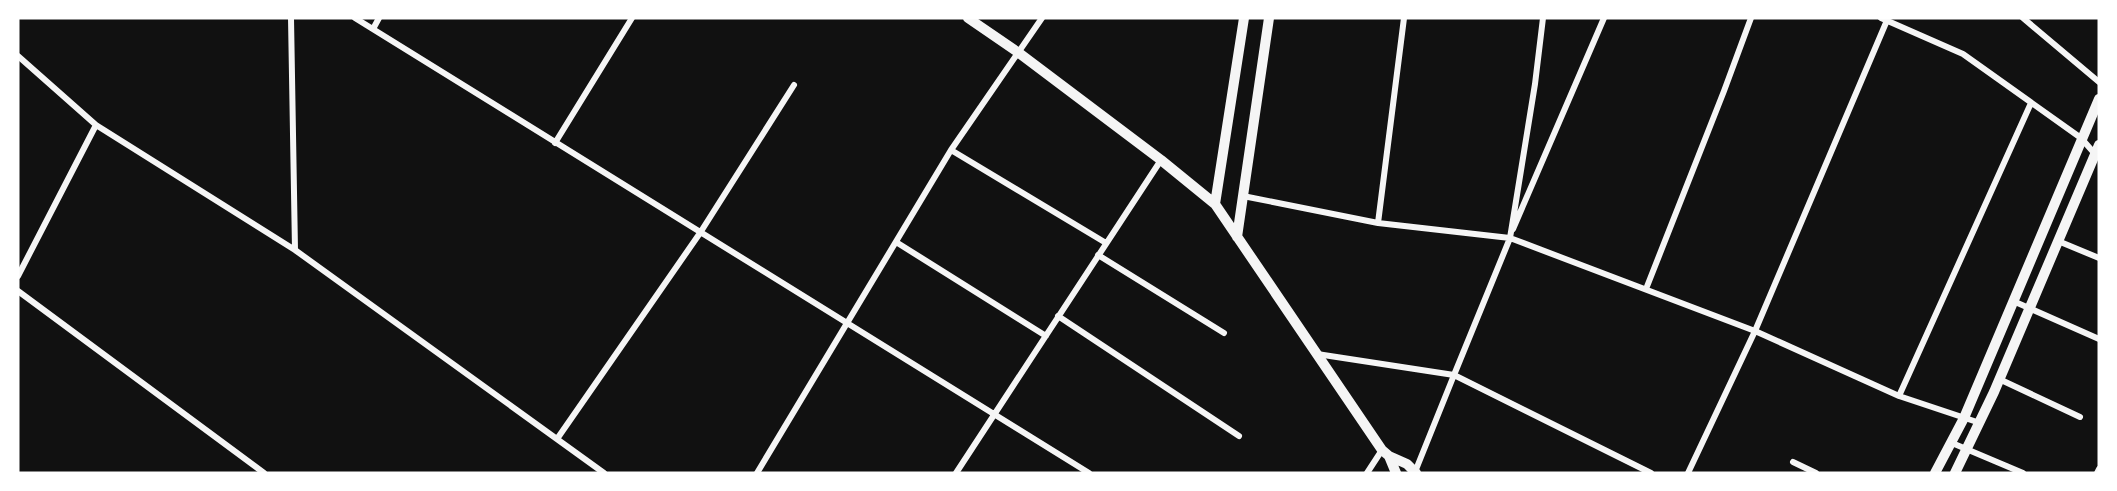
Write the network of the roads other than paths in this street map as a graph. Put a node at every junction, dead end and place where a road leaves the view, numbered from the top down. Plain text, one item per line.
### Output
1 (291, 18) edge
2 (355, 18) edge
3 (379, 18) edge
4 (632, 18) edge
5 (968, 18) edge
6 (1042, 18) edge
7 (1244, 18) edge
8 (1269, 18) edge
9 (1404, 18) edge
10 (1543, 18) edge
11 (1604, 18) edge
12 (1751, 18) edge
13 (2022, 18) edge
14 (1885, 19) edge
15 (373, 29) junction
16 (1019, 53) junction
17 (18, 56) edge
18 (2099, 82) edge
19 (794, 85) dead end
20 (2099, 99) edge
21 (2031, 103) junction
22 (96, 125) junction
23 (2081, 138) junction
24 (555, 143) junction
25 (951, 150) junction
26 (2098, 152) edge
27 (1161, 160) junction
28 (1243, 196) junction
29 (1215, 204) junction
30 (1378, 223) junction
31 (700, 233) junction
32 (1237, 237) junction
33 (1510, 238) junction
34 (2058, 241) junction
35 (896, 242) junction
36 (1106, 243) junction
37 (295, 250) junction
38 (1098, 255) junction
39 (2099, 258) edge
40 (18, 276) edge
41 (1646, 289) junction
42 (18, 291) edge
43 (2013, 301) junction
44 (2030, 308) junction
45 (1058, 316) junction
46 (846, 324) junction
47 (1755, 331) junction
48 (1224, 333) dead end
49 (1046, 336) junction
50 (2099, 339) edge
51 (1317, 353) junction
52 (1454, 375) junction
53 (1999, 379) junction
54 (1899, 396) junction
55 (994, 415) junction
56 (2080, 417) dead end
57 (1964, 418) junction
58 (1980, 423) junction
59 (1239, 436) dead end
60 (557, 439) junction
61 (1952, 443) junction
62 (1967, 451) junction
63 (1385, 453) junction
64 (1793, 462) dead end
65 (264, 473) edge
66 (604, 473) edge
67 (757, 473) edge
68 (956, 473) edge
69 (1089, 473) edge
70 (1367, 473) edge
71 (1396, 473) edge
72 (1415, 473) edge
73 (1651, 473) edge
74 (1688, 473) edge
75 (1816, 473) edge
76 (1935, 473) edge
77 (1955, 473) edge
78 (2023, 473) edge

1 - 37 street
2 - 15 street
3 - 15 street
4 - 24 street
5 - 16 street
6 - 16 street
7 - 29 street
8 - 28 street
9 - 30 street
10 - 33 street
11 - 33 street
12 - 41 street
13 - 18 street
14 - 21 street
14 - 47 street
15 - 24 street
16 - 25 street
16 - 27 street
17 - 22 street
19 - 31 street
20 - 23 street
21 - 23 street
21 - 54 street
22 - 37 street
22 - 40 street
23 - 26 street
23 - 43 street
24 - 31 street
25 - 35 street
25 - 36 street
26 - 34 street
27 - 29 street
27 - 36 street
28 - 30 street
28 - 32 street
29 - 32 street
30 - 33 street
31 - 46 street
31 - 60 street
32 - 51 street
33 - 41 street
33 - 52 street
34 - 39 street
34 - 44 street
35 - 46 street
35 - 49 street
36 - 38 street
37 - 60 street
38 - 45 street
38 - 48 street
41 - 47 street
42 - 65 street
43 - 44 street
43 - 57 street
44 - 50 street
44 - 53 street
45 - 49 street
45 - 59 street
46 - 55 street
46 - 67 street
47 - 54 street
47 - 74 street
49 - 55 street
51 - 52 street
51 - 63 street
52 - 72 street
52 - 73 street
53 - 56 street
53 - 58 street
54 - 57 street
55 - 68 street
55 - 69 street
57 - 58 street
57 - 61 street
58 - 62 street
60 - 66 street
61 - 62 street
61 - 76 street
62 - 77 street
62 - 78 street
63 - 70 street
63 - 71 street
63 - 72 street
64 - 75 street

